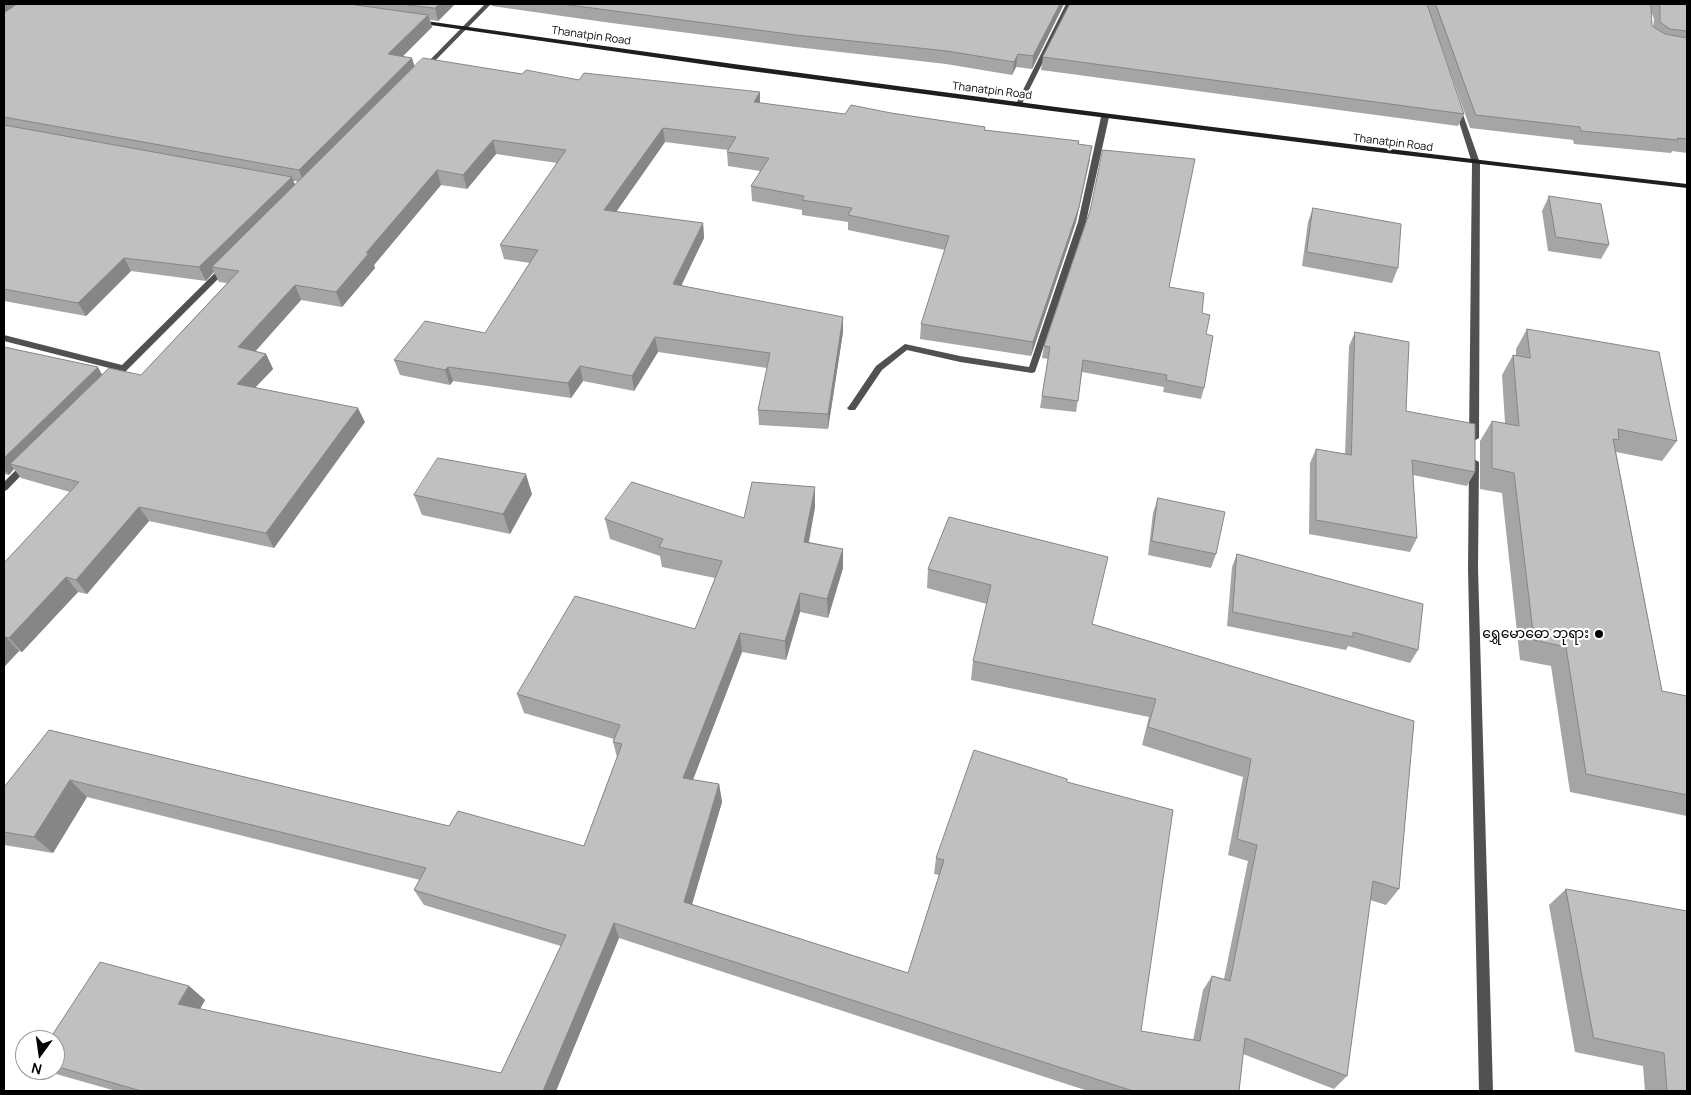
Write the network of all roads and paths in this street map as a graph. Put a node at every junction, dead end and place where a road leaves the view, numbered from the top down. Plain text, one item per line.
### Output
1 (488, 4) edge
2 (1069, 4) edge
3 (408, 20) edge
4 (464, 28) junction
5 (416, 77) edge
6 (1454, 97) edge
7 (1019, 104) junction
8 (1105, 117) junction
9 (1476, 163) junction
10 (1687, 186) edge
11 (229, 264) edge
12 (4, 338) edge
13 (124, 369) junction
14 (103, 390) edge
15 (852, 408) dead end
16 (32, 460) edge
17 (4, 488) edge
18 (1486, 1091) edge

1 - 4 street
2 - 7 street
3 - 4 main road, Thanatpin Road
4 - 5 street
4 - 7 main road, Thanatpin Road
6 - 9 street
7 - 8 main road, Thanatpin Road
8 - 9 main road, Thanatpin Road
8 - 15 street
9 - 10 main road, Thanatpin Road
9 - 18 street
11 - 13 street
12 - 13 street
13 - 14 street
16 - 17 street

